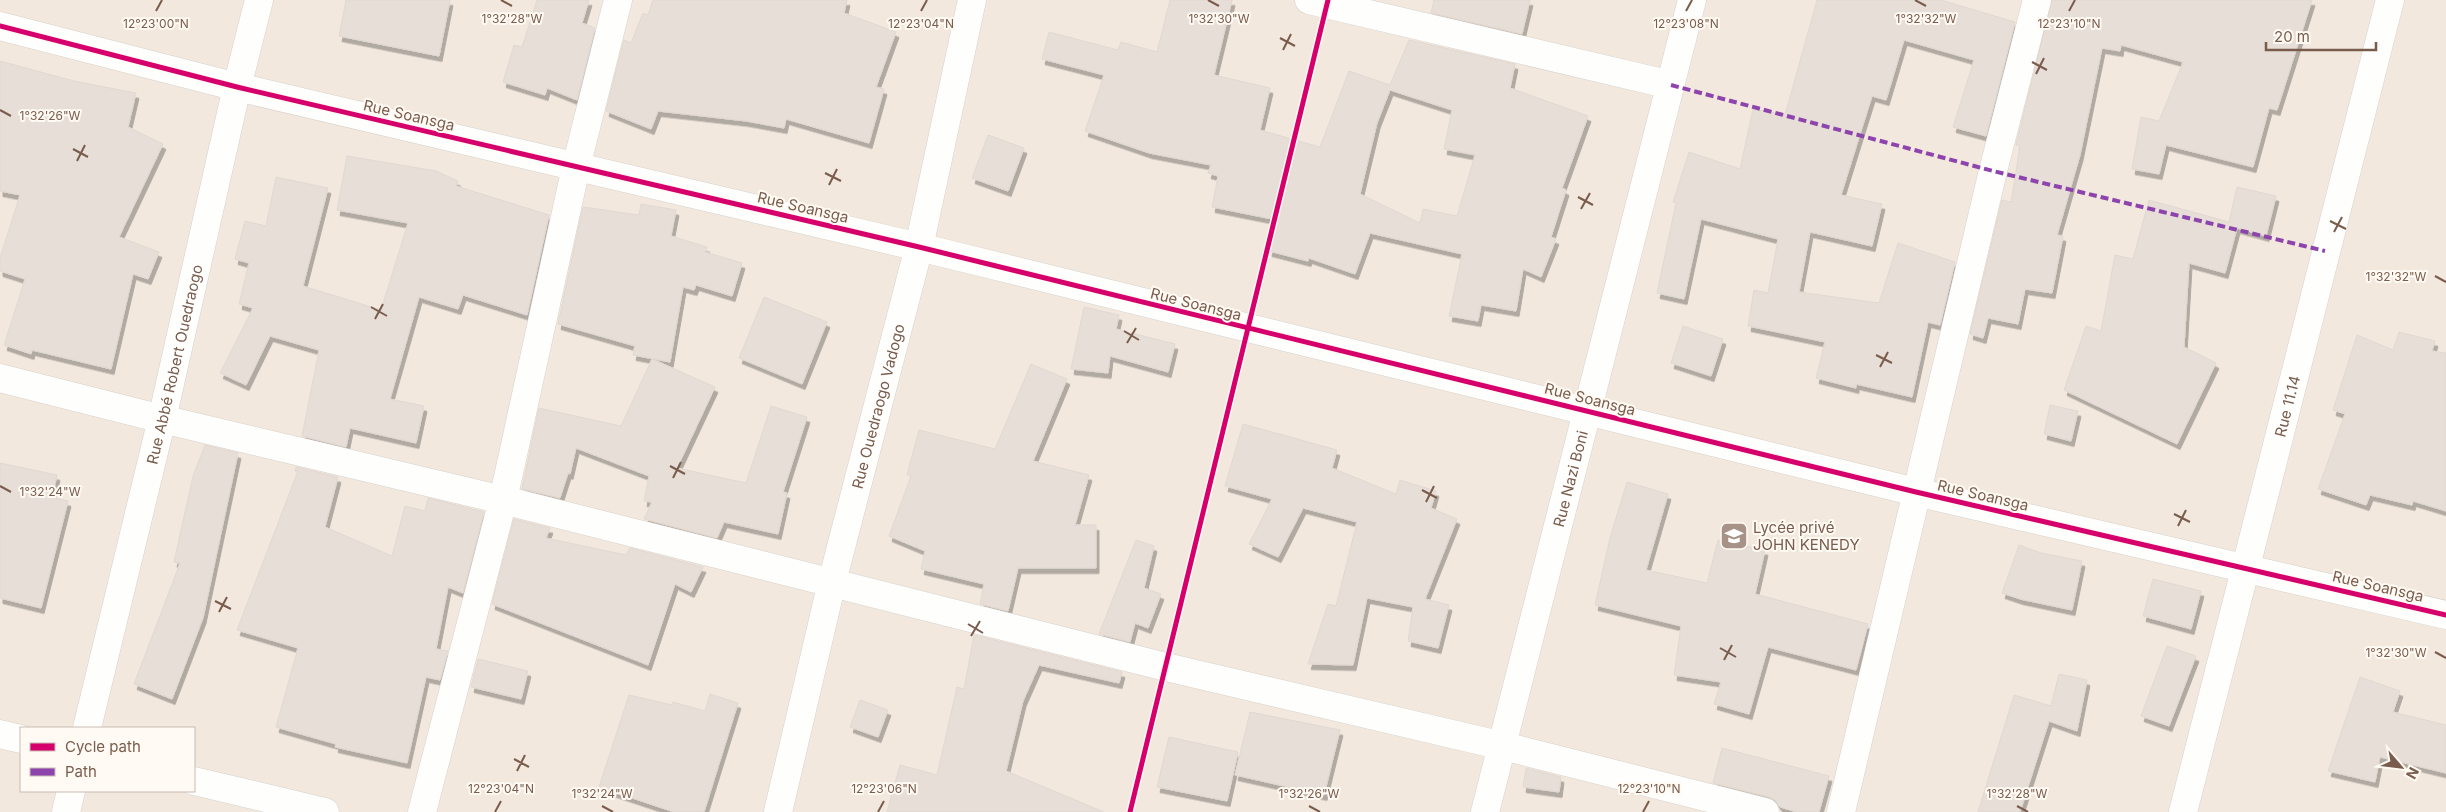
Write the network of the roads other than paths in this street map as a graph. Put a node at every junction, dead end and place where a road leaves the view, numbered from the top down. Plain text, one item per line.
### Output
1 (259, 0) edge
2 (618, 0) edge
3 (972, 0) edge
4 (1309, 0) edge
5 (1692, 0) edge
6 (2038, 0) edge
7 (2390, 0) edge
8 (0, 26) edge
9 (1671, 85) junction
10 (237, 87) junction
11 (576, 167) junction
12 (919, 247) junction
13 (0, 378) edge
14 (1588, 412) junction
15 (162, 419) junction
16 (1916, 492) junction
17 (503, 500) junction
18 (2247, 568) junction
19 (832, 582) junction
20 (2446, 615) edge
21 (87, 727) edge
22 (0, 734) edge
23 (20, 739) edge
24 (1503, 746) junction
25 (195, 780) edge
26 (71, 792) edge
27 (66, 812) edge
28 (325, 812) edge
29 (422, 812) edge
30 (778, 812) edge
31 (1485, 812) edge
32 (1765, 812) edge
33 (1841, 812) edge
34 (2183, 812) edge

1 - 10 street, Rue Abbé Robert Ouedraogo
2 - 11 street
3 - 12 street, Rue Ouedraogo Vadogo
4 - 9 street
5 - 9 street, Rue Nazi Boni
6 - 16 street
7 - 18 street, Rue 11.14
8 - 10 street, Rue Soansga
9 - 14 street, Rue Nazi Boni
10 - 11 street, Rue Soansga
10 - 15 street, Rue Abbé Robert Ouedraogo
11 - 12 street, Rue Soansga
11 - 17 street
12 - 14 street, Rue Soansga
12 - 19 street, Rue Ouedraogo Vadogo
13 - 15 street
14 - 16 street, Rue Soansga
14 - 24 street, Rue Nazi Boni
15 - 17 street
15 - 21 street, Rue Abbé Robert Ouedraogo
16 - 18 street, Rue Soansga
16 - 33 street
17 - 19 street
17 - 29 street
18 - 20 street, Rue Soansga
18 - 34 street, Rue 11.14
19 - 24 street
19 - 30 street, Rue Ouedraogo Vadogo
22 - 23 street
24 - 31 street, Rue Nazi Boni
24 - 32 street
25 - 28 street
26 - 27 street

